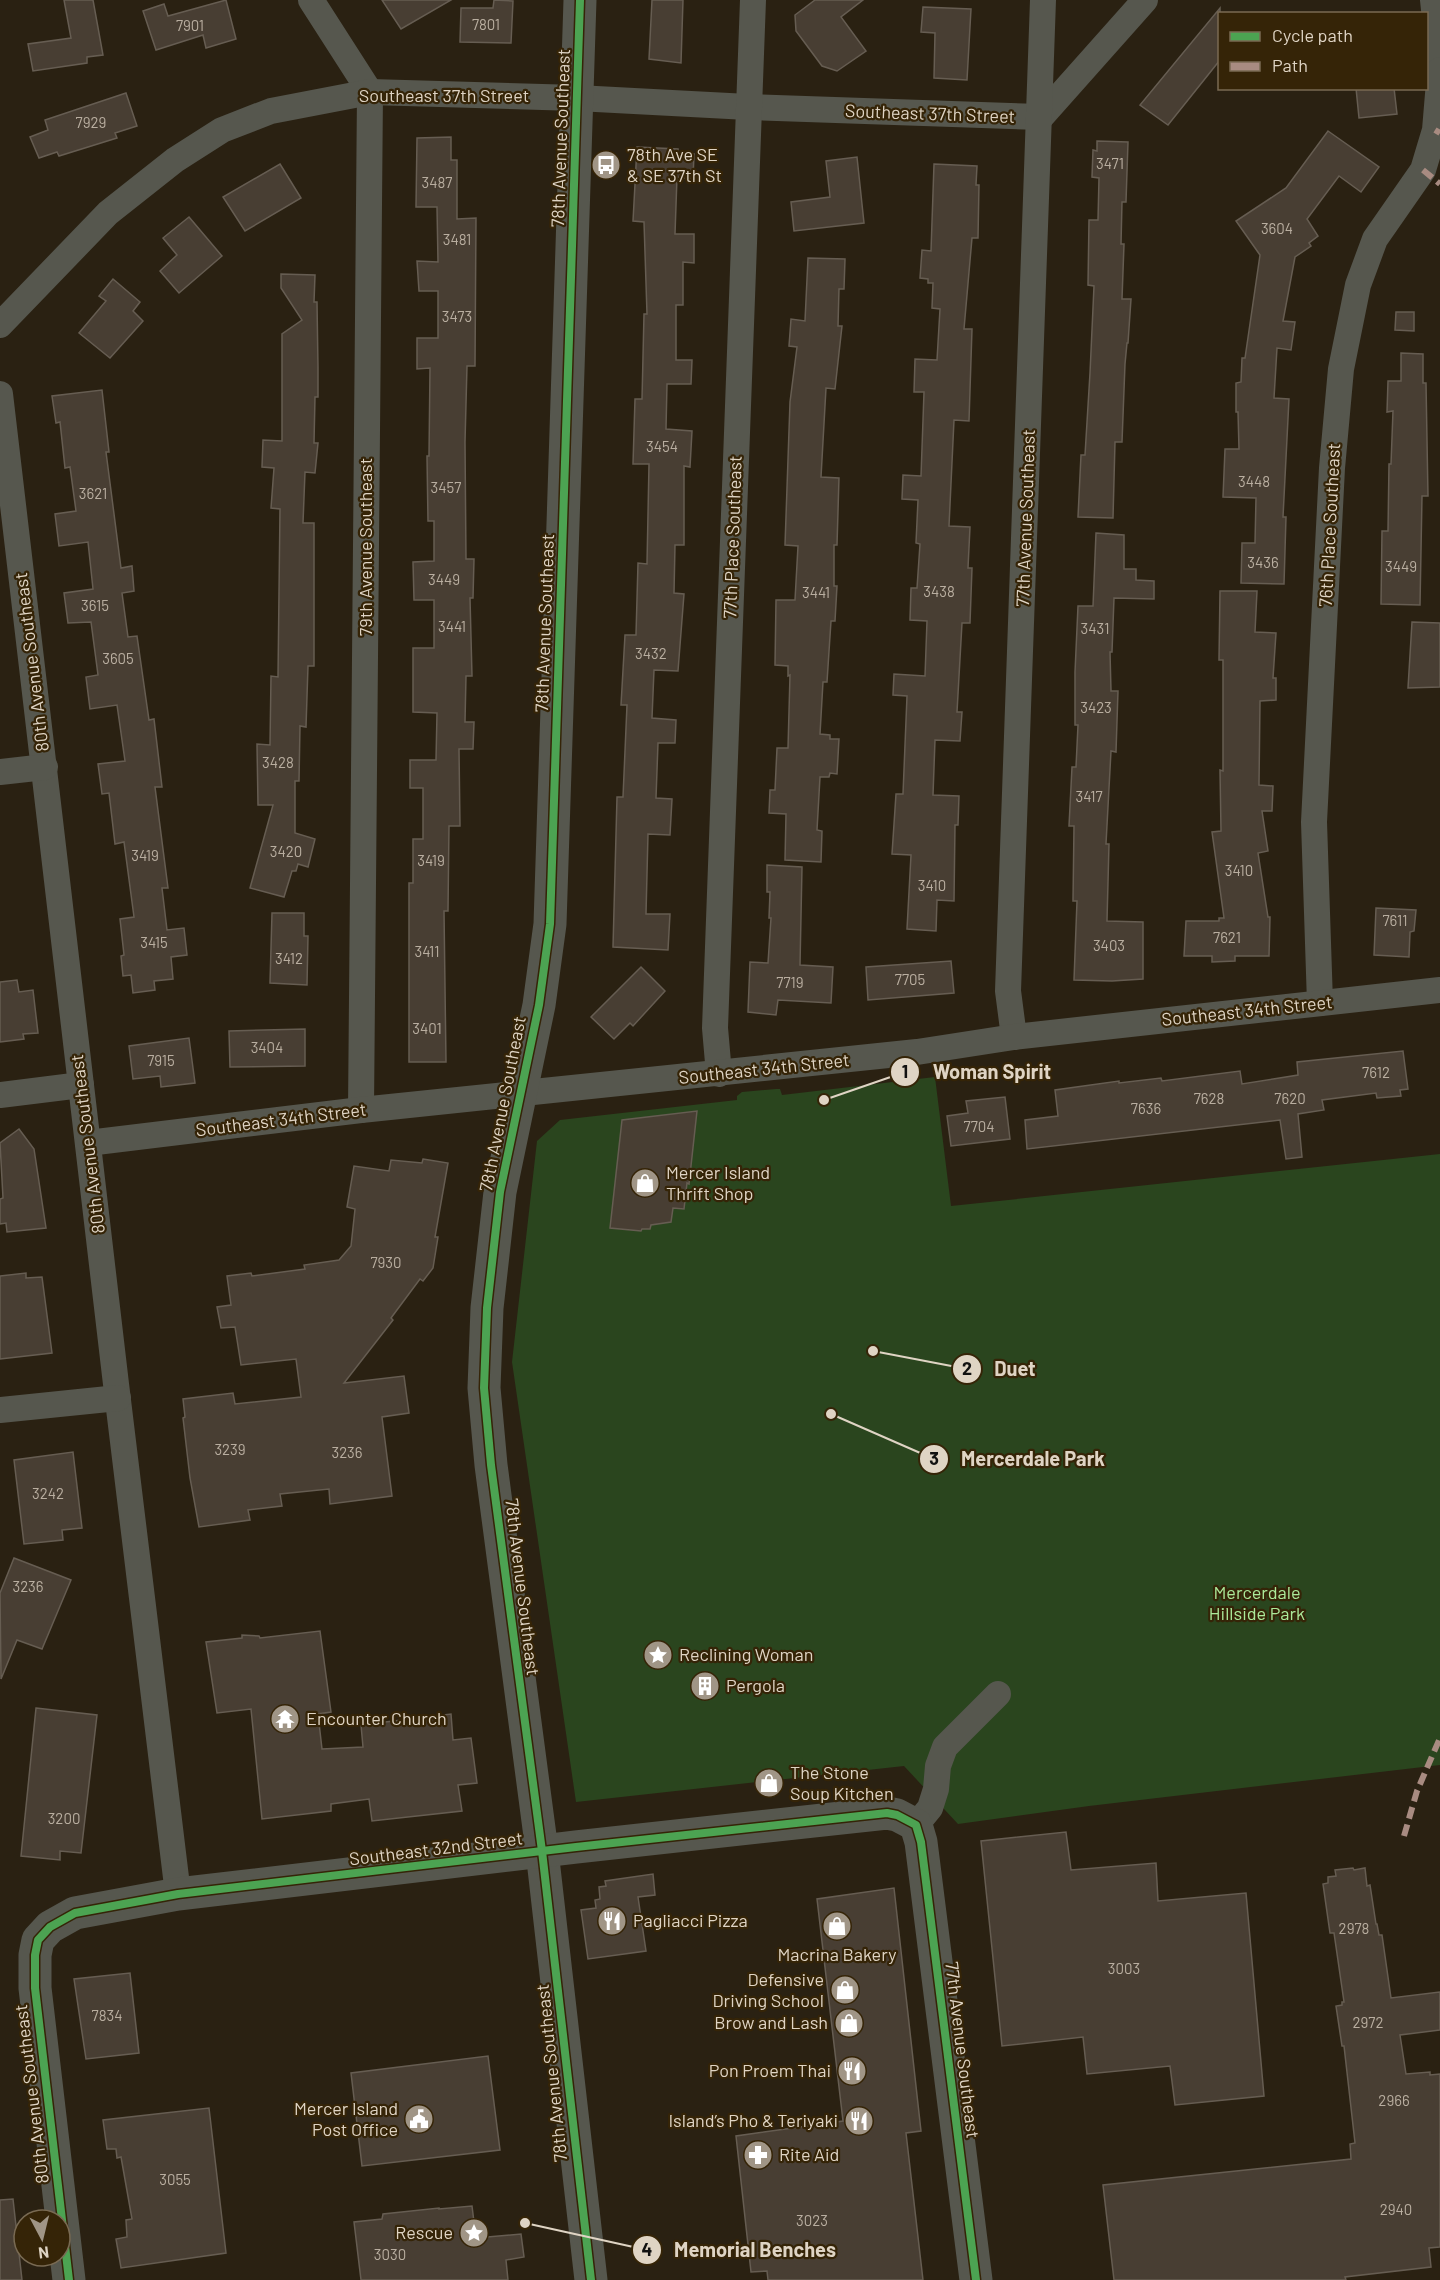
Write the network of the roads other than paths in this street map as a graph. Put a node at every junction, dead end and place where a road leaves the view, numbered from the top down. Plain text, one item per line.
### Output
1 (311, 0) edge
2 (580, 0) edge
3 (753, 0) edge
4 (1043, 0) edge
5 (1145, 0) edge
6 (1433, 0) edge
7 (1440, 69) edge
8 (370, 92) junction
9 (577, 98) junction
10 (748, 107) junction
11 (1041, 117) junction
12 (0, 326) edge
13 (0, 395) edge
14 (45, 767) junction
15 (0, 772) edge
16 (1440, 990) edge
17 (1320, 1003) junction
18 (1014, 1037) junction
19 (719, 1074) junction
20 (81, 1085) junction
21 (0, 1095) edge
22 (521, 1095) junction
23 (361, 1110) junction
24 (88, 1143) junction
25 (118, 1398) junction
26 (0, 1410) edge
27 (998, 1694) dead end
28 (916, 1825) junction
29 (542, 1851) junction
30 (178, 1894) junction
31 (38, 1940) joint
32 (69, 2280) edge
33 (591, 2280) edge
34 (976, 2280) edge

1 - 8 street
2 - 9 street, 78th Avenue Southeast
3 - 10 street, 77th Place Southeast
4 - 11 street, 77th Avenue Southeast
5 - 11 street
6 - 7 street, 76th Place Southeast
7 - 17 street, 76th Place Southeast
8 - 9 street, Southeast 37th Street
8 - 12 street, Southeast 37th Street
8 - 23 street, 79th Avenue Southeast
9 - 10 street, Southeast 37th Street
9 - 22 street, 78th Avenue Southeast
10 - 11 street, Southeast 37th Street
10 - 19 street, 77th Place Southeast
11 - 18 street, 77th Avenue Southeast
13 - 14 street, 80th Avenue Southeast
14 - 15 street
14 - 20 street, 80th Avenue Southeast
16 - 17 street, Southeast 34th Street
17 - 18 street, Southeast 34th Street
18 - 19 street, Southeast 34th Street
19 - 22 street, Southeast 34th Street
20 - 21 street
20 - 24 street, 80th Avenue Southeast
22 - 23 street, Southeast 34th Street
22 - 29 street, 78th Avenue Southeast
23 - 24 street, Southeast 34th Street
24 - 25 street, 80th Avenue Southeast
25 - 26 street
25 - 30 street, 80th Avenue Southeast
27 - 28 street
28 - 29 street, Southeast 32nd Street
28 - 34 street, 77th Avenue Southeast
29 - 30 street, Southeast 32nd Street
29 - 33 street, 78th Avenue Southeast
30 - 31 street, Southeast 32nd Street
31 - 32 street, 80th Avenue Southeast

